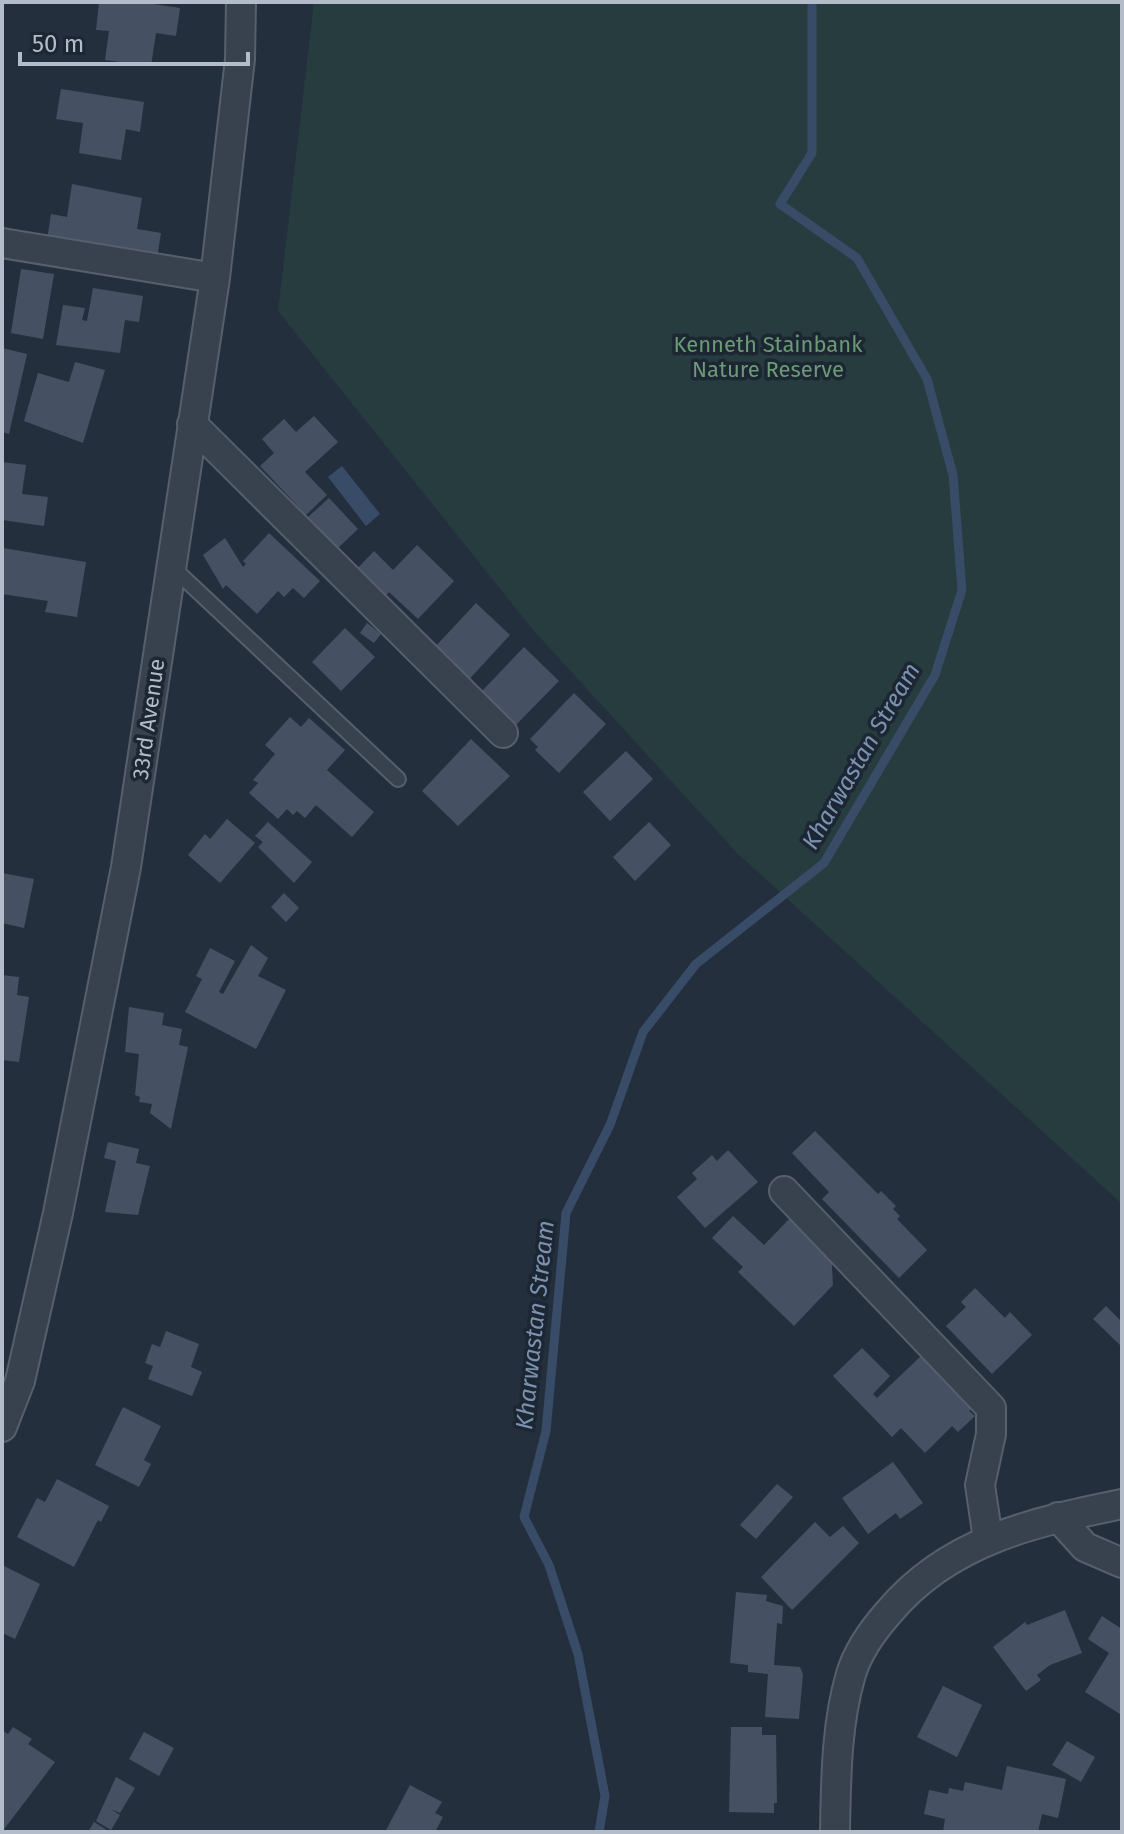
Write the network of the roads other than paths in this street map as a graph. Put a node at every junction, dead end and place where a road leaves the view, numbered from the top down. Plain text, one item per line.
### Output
1 (241, 2) edge
2 (2, 243) edge
3 (215, 278) junction
4 (192, 424) junction
5 (170, 566) junction
6 (503, 733) dead end
7 (398, 779) dead end
8 (784, 1191) dead end
9 (2, 1427) edge
10 (1122, 1504) edge
11 (1058, 1517) junction
12 (988, 1539) junction
13 (1122, 1563) edge
14 (835, 1832) edge

1 - 3 street, 33rd Avenue
2 - 3 street
3 - 4 street, 33rd Avenue
4 - 5 street, 33rd Avenue
4 - 6 street
5 - 7 lane
5 - 9 street, 33rd Avenue
8 - 12 street
10 - 11 street
11 - 12 street
11 - 13 street
12 - 14 street

